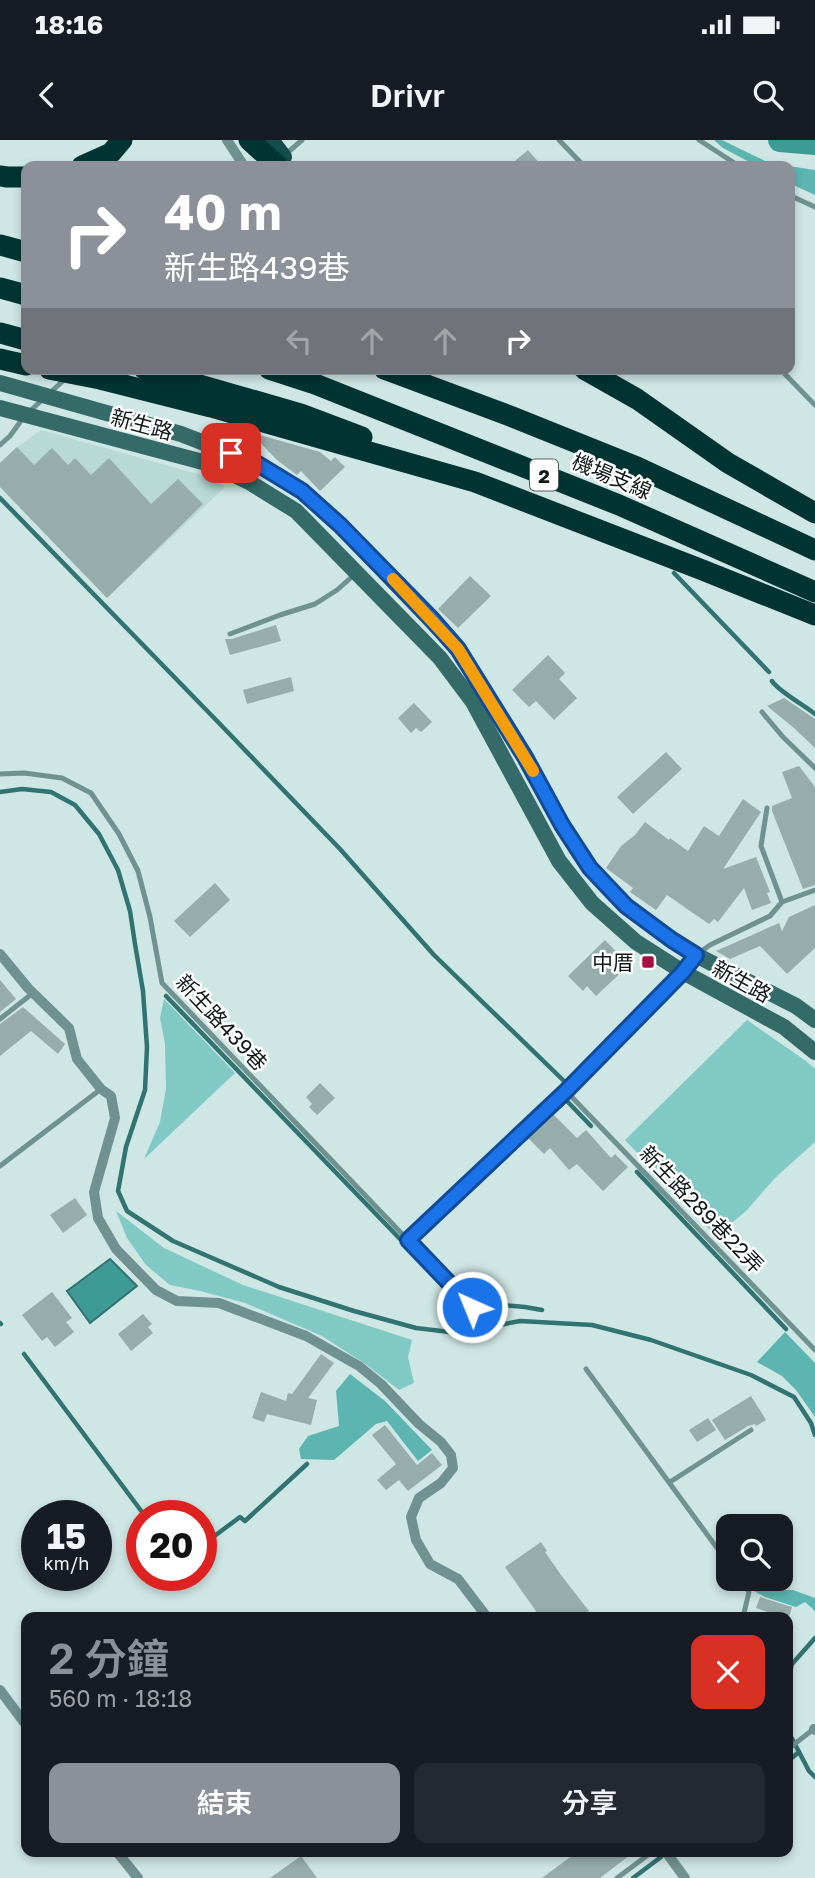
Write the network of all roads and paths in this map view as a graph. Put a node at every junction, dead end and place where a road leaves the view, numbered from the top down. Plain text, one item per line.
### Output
1 (122, 140) edge
2 (226, 140) edge
3 (249, 140) edge
4 (270, 140) edge
5 (302, 140) edge
6 (559, 140) edge
7 (699, 140) edge
8 (92, 161) edge
9 (241, 161) edge
10 (275, 161) edge
11 (277, 161) edge
12 (280, 161) edge
13 (579, 161) edge
14 (731, 161) edge
15 (0, 176) edge
16 (21, 177) edge
17 (795, 198) edge
18 (815, 207) edge
19 (0, 245) edge
20 (21, 251) edge
21 (21, 287) edge
22 (0, 289) edge
23 (21, 294) edge
24 (0, 333) edge
25 (21, 339) edge
26 (0, 359) edge
27 (21, 364) edge
28 (56, 375) edge
29 (165, 375) edge
30 (287, 375) edge
31 (400, 375) edge
32 (594, 375) edge
33 (610, 375) edge
34 (786, 375) edge
35 (0, 383) edge
36 (47, 396) junction
37 (637, 399) junction
38 (815, 405) edge
39 (0, 408) edge
40 (26, 415) junction
41 (0, 445) edge
42 (475, 482) junction
43 (815, 513) edge
44 (815, 550) edge
45 (357, 573) junction
46 (815, 592) edge
47 (815, 615) edge
48 (230, 634) dead end
49 (762, 712) dead end
50 (815, 768) edge
51 (0, 775) edge
52 (767, 808) dead end
53 (815, 890) edge
54 (782, 902) junction
55 (0, 954) edge
56 (696, 955) junction
57 (683, 972) junction
58 (33, 993) junction
59 (0, 1019) edge
60 (815, 1020) edge
61 (815, 1052) edge
62 (101, 1089) junction
63 (566, 1091) junction
64 (0, 1166) edge
65 (408, 1240) junction
66 (472, 1307) dead end
67 (815, 1350) edge
68 (586, 1369) dead end
69 (751, 1430) dead end
70 (670, 1482) junction
71 (716, 1546) edge
72 (748, 1591) edge
73 (483, 1612) edge
74 (744, 1612) edge
75 (0, 1690) edge
76 (21, 1718) edge
77 (815, 1729) edge
78 (793, 1745) edge
79 (121, 1857) edge
80 (645, 1857) edge
81 (670, 1857) edge
82 (138, 1878) edge
83 (617, 1878) edge
84 (685, 1878) edge

1 - 8 highway
2 - 9 street
3 - 10 highway
4 - 11 main road
5 - 12 lane
6 - 13 lane
7 - 14 lane
15 - 16 highway
17 - 18 lane
19 - 20 highway
21 - 22 highway
22 - 23 highway
24 - 25 highway
26 - 27 highway
28 - 36 lane
28 - 42 highway
29 - 42 highway
30 - 46 highway, 機場支線 / 2
31 - 44 highway, 機場支線 / 2
32 - 37 highway
33 - 37 highway
34 - 38 lane
35 - 36 main road, 新生路
36 - 40 lane
36 - 56 main road, 新生路
37 - 43 highway
39 - 40 main road, 新生路
40 - 41 lane
40 - 45 main road, 新生路
42 - 47 highway
45 - 48 lane
45 - 57 main road, 新生路
49 - 50 lane
51 - 65 lane, 新生路439巷
52 - 54 lane
53 - 54 lane
54 - 56 lane
55 - 58 street
56 - 57 lane
56 - 60 main road, 新生路
57 - 61 main road, 新生路
57 - 63 lane
58 - 59 lane
58 - 62 street
62 - 64 lane
62 - 73 street
63 - 65 lane
63 - 67 lane, 新生路289巷22弄
65 - 66 lane, 新生路439巷
68 - 70 lane
69 - 70 lane
70 - 71 lane
72 - 74 lane
75 - 76 street
77 - 78 lane
79 - 82 street
80 - 83 lane
81 - 84 street

